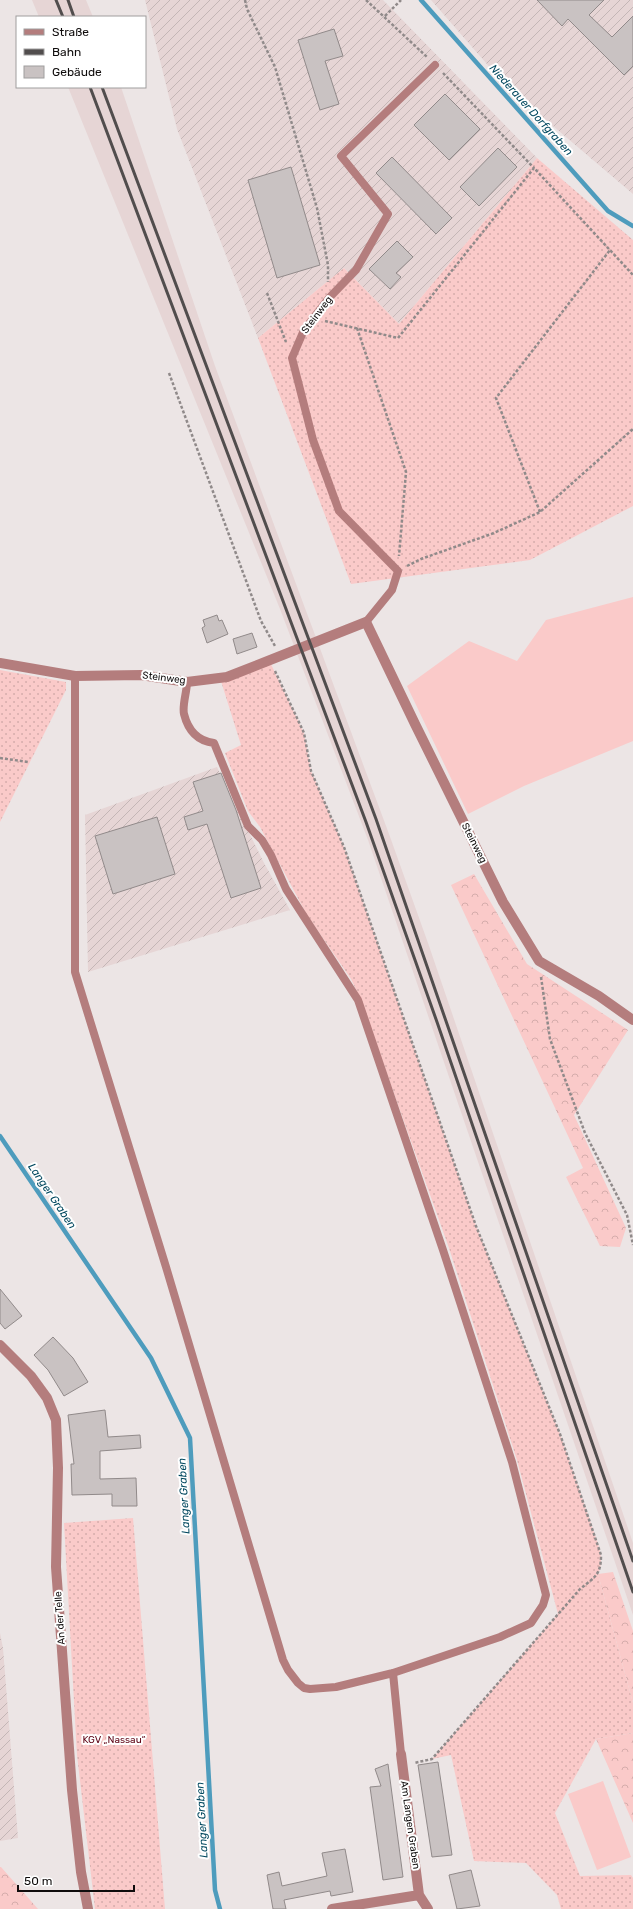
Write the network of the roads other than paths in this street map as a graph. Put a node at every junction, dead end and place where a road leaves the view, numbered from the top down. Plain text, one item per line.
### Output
1 (435, 65) road end
2 (366, 622) junction
3 (0, 663) edge
4 (75, 676) junction
5 (187, 682) junction
6 (633, 1020) edge
7 (0, 1345) edge
8 (393, 1673) junction
9 (401, 1754) joint
10 (419, 1895) junction
11 (88, 1909) edge
12 (332, 1909) edge
13 (428, 1909) edge

1 - 2 lane, Steinweg
2 - 5 street, Steinweg
2 - 6 street, Steinweg
3 - 4 street, Steinweg
4 - 5 street, Steinweg
4 - 8 lane
5 - 8 lane
7 - 11 street, An der Telle
8 - 9 lane
9 - 10 street, Am Langen Graben
10 - 12 street
10 - 13 street, Am Langen Graben

